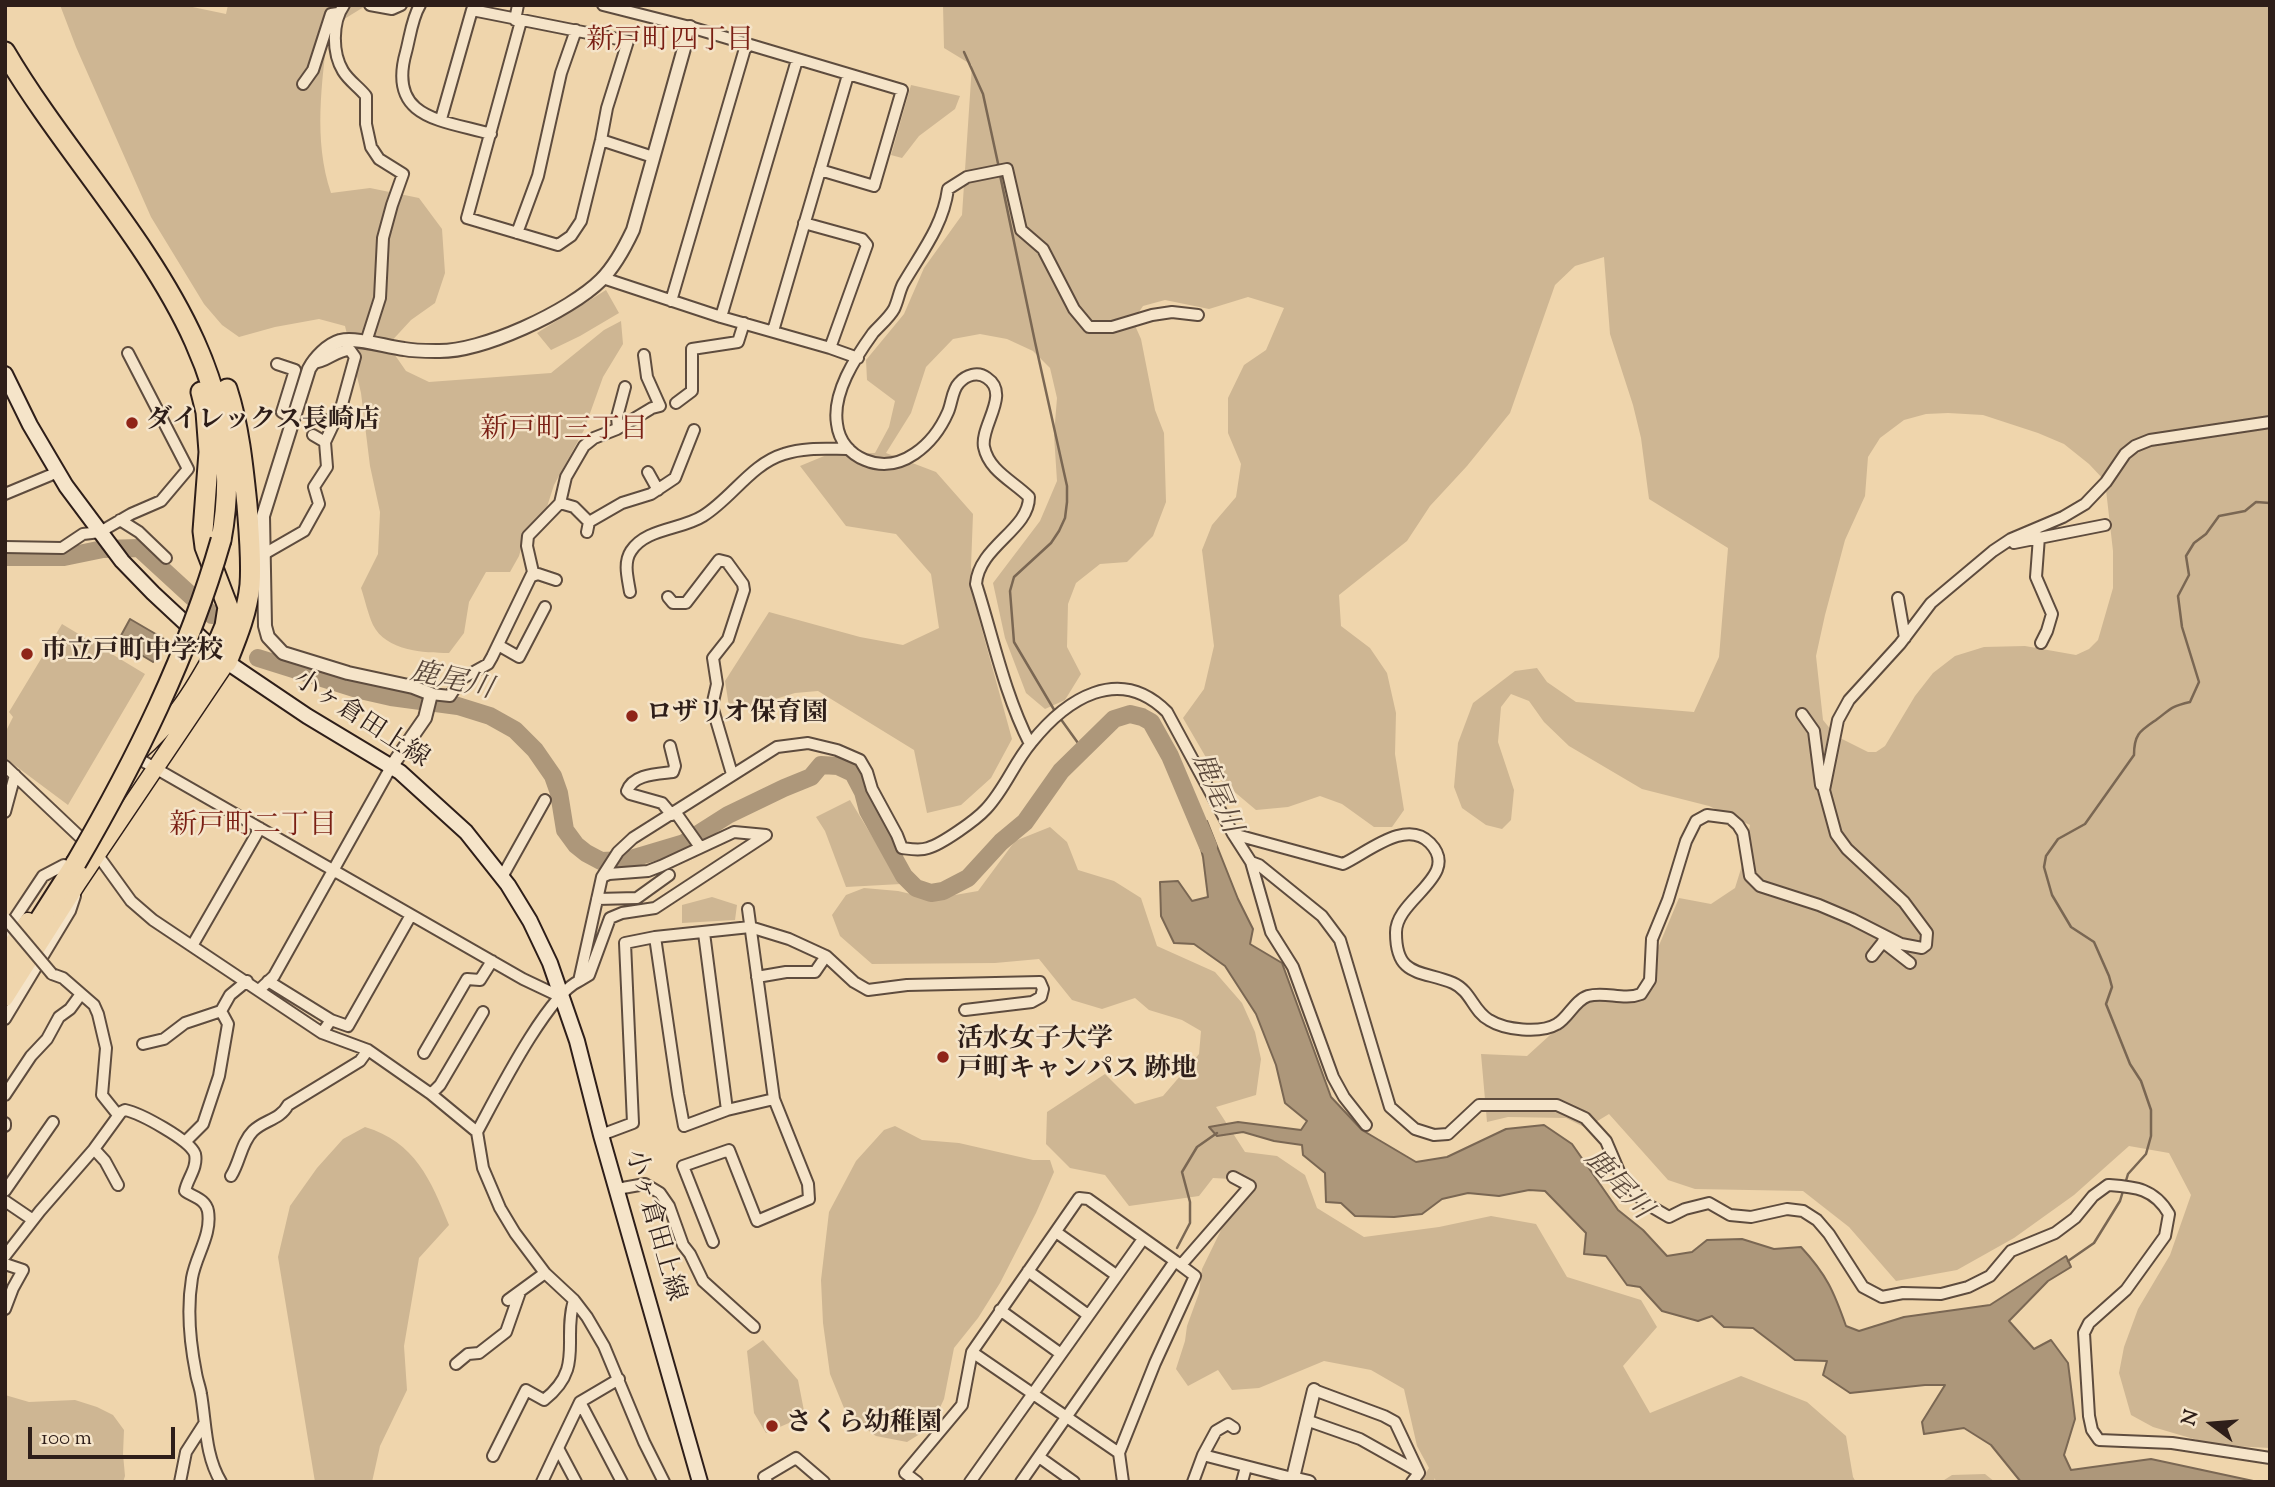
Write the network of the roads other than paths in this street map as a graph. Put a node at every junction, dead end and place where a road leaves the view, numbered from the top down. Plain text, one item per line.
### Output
1 (370, 5) edge
2 (401, 5) edge
3 (420, 5) edge
4 (518, 5) edge
5 (603, 5) edge
6 (341, 9) edge
7 (518, 20) junction
8 (691, 27) junction
9 (576, 30) junction
10 (746, 45) junction
11 (5, 52) edge
12 (797, 60) junction
13 (848, 75) junction
14 (303, 84) dead end
15 (441, 120) junction
16 (491, 134) junction
17 (601, 141) junction
18 (653, 156) junction
19 (820, 170) junction
20 (91, 178) junction
21 (804, 223) junction
22 (129, 231) junction
23 (517, 233) junction
24 (603, 278) junction
25 (671, 301) junction
26 (1198, 315) dead end
27 (721, 317) junction
28 (744, 323) junction
29 (773, 331) junction
30 (366, 342) junction
31 (830, 348) junction
32 (128, 353) dead end
33 (644, 355) dead end
34 (858, 358) junction
35 (312, 363) junction
36 (277, 364) dead end
37 (5, 374) edge
38 (625, 387) dead end
39 (676, 403) dead end
40 (293, 418) junction
41 (319, 418) dead end
42 (2270, 422) edge
43 (333, 424) junction
44 (618, 428) junction
45 (694, 430) dead end
46 (313, 435) dead end
47 (326, 442) junction
48 (849, 449) junction
49 (58, 472) junction
50 (648, 472) dead end
51 (302, 483) dead end
52 (314, 487) junction
53 (658, 490) junction
54 (5, 494) edge
55 (560, 503) junction
56 (120, 520) junction
57 (2105, 525) dead end
58 (104, 537) junction
59 (2039, 537) junction
60 (2001, 546) junction
61 (5, 547) edge
62 (264, 554) junction
63 (166, 558) dead end
64 (532, 576) junction
65 (556, 580) dead end
66 (630, 593) dead end
67 (668, 597) dead end
68 (1898, 598) dead end
69 (545, 607) dead end
70 (1905, 638) junction
71 (2041, 643) dead end
72 (498, 645) junction
73 (220, 657) junction
74 (430, 694) junction
75 (1802, 714) dead end
76 (1030, 744) junction
77 (670, 746) dead end
78 (134, 756) junction
79 (5, 766) edge
80 (391, 767) junction
81 (157, 769) junction
82 (732, 774) junction
83 (15, 775) junction
84 (1824, 790) junction
85 (545, 800) dead end
86 (5, 813) edge
87 (674, 814) junction
88 (260, 828) junction
89 (1233, 834) junction
90 (80, 836) junction
91 (700, 847) junction
92 (97, 854) junction
93 (1251, 862) junction
94 (332, 870) junction
95 (72, 871) junction
96 (669, 875) dead end
97 (502, 877) junction
98 (602, 877) junction
99 (597, 899) junction
100 (748, 909) dead end
101 (411, 915) junction
102 (5, 918) edge
103 (750, 927) junction
104 (5, 933) edge
105 (704, 933) junction
106 (655, 937) junction
107 (1884, 939) junction
108 (192, 946) junction
109 (5, 954) edge
110 (826, 956) junction
111 (1872, 957) dead end
112 (492, 961) junction
113 (1910, 963) dead end
114 (5, 974) edge
115 (757, 977) junction
116 (247, 981) junction
117 (268, 981) junction
118 (579, 981) junction
119 (259, 990) junction
120 (81, 995) junction
121 (561, 997) junction
122 (5, 998) edge
123 (965, 1010) dead end
124 (221, 1011) junction
125 (483, 1012) dead end
126 (5, 1019) edge
127 (331, 1020) junction
128 (322, 1033) junction
129 (143, 1044) dead end
130 (368, 1050) junction
131 (424, 1052) dead end
132 (431, 1094) junction
133 (5, 1095) edge
134 (774, 1099) junction
135 (727, 1110) junction
136 (118, 1115) junction
137 (53, 1122) dead end
138 (1366, 1125) dead end
139 (477, 1132) junction
140 (601, 1135) junction
141 (185, 1142) junction
142 (94, 1149) junction
143 (231, 1176) dead end
144 (1233, 1177) dead end
145 (118, 1185) dead end
146 (617, 1189) junction
147 (6, 1199) edge
148 (33, 1220) junction
149 (1056, 1232) junction
150 (1143, 1239) junction
151 (713, 1242) dead end
152 (5, 1256) edge
153 (1178, 1263) junction
154 (5, 1264) edge
155 (1028, 1271) junction
156 (545, 1273) junction
157 (1116, 1275) junction
158 (520, 1292) junction
159 (508, 1300) dead end
160 (574, 1300) junction
161 (7, 1301) edge
162 (1000, 1310) junction
163 (1088, 1315) junction
164 (754, 1327) dead end
165 (972, 1352) junction
166 (1061, 1354) junction
167 (456, 1364) dead end
168 (619, 1379) junction
169 (1314, 1390) joint
170 (1033, 1393) junction
171 (580, 1402) junction
172 (1067, 1416) junction
173 (1306, 1420) junction
174 (204, 1424) junction
175 (1234, 1428) dead end
176 (558, 1448) junction
177 (1119, 1453) junction
178 (1203, 1455) junction
179 (493, 1456) dead end
180 (1039, 1457) junction
181 (2270, 1458) edge
182 (1245, 1467) junction
183 (1415, 1477) edge
184 (1292, 1480) edge
185 (180, 1482) edge
186 (221, 1482) edge
187 (542, 1482) edge
188 (576, 1482) edge
189 (622, 1482) edge
190 (664, 1482) edge
191 (700, 1482) edge
192 (767, 1482) edge
193 (824, 1482) edge
194 (917, 1482) edge
195 (970, 1482) edge
196 (1021, 1482) edge
197 (1074, 1482) edge
198 (1123, 1482) edge
199 (1193, 1482) edge
200 (1242, 1482) edge
201 (1308, 1482) edge

1 - 2 street
3 - 15 street
4 - 7 street
5 - 8 street
6 - 14 street
6 - 30 street
7 - 9 street
7 - 15 street
7 - 16 street
8 - 10 street
8 - 18 street
9 - 17 street
9 - 23 street
10 - 12 street
10 - 25 street
11 - 20 highway
12 - 13 street
12 - 27 street
13 - 19 street
13 - 19 street
15 - 16 street
16 - 23 street
17 - 18 street
17 - 23 street
18 - 24 street
19 - 21 street
20 - 22 highway
20 - 73 highway
21 - 29 street
21 - 31 street
22 - 73 highway
22 - 95 highway, bridge
24 - 25 street
24 - 30 street
25 - 27 street
26 - 34 street
27 - 28 street
28 - 29 street
28 - 39 street
29 - 31 street
30 - 35 street
31 - 34 street
32 - 56 street
33 - 44 street
34 - 48 street
35 - 40 street
35 - 43 street
36 - 40 street
37 - 49 main road, 小ヶ倉田上線
38 - 44 street
40 - 62 street
41 - 43 street
42 - 60 street
43 - 47 street
44 - 55 street
45 - 53 street
46 - 47 street
47 - 52 street
48 - 66 street
48 - 76 street
49 - 54 street
49 - 58 main road, 小ヶ倉田上線
50 - 53 street
51 - 52 street
52 - 62 street
53 - 55 street
55 - 64 street
56 - 58 street
56 - 63 street
57 - 59 street
58 - 61 street
58 - 73 main road, 小ヶ倉田上線
59 - 60 street
59 - 71 street
60 - 70 street
62 - 74 street
64 - 65 street
64 - 72 street
67 - 82 street
68 - 70 street
69 - 72 street
70 - 84 street
72 - 74 street
73 - 78 main road
73 - 80 main road, 小ヶ倉田上線
73 - 81 main road
74 - 80 street
75 - 84 street
76 - 82 street
76 - 89 street
77 - 87 street
78 - 81 street
78 - 90 main road
79 - 83 street
80 - 94 street
80 - 97 main road, 小ヶ倉田上線
81 - 88 street
81 - 92 main road
82 - 87 street
83 - 86 street
83 - 90 street
84 - 107 street
85 - 97 street
87 - 91 street
87 - 98 street
88 - 94 street
88 - 108 street
89 - 93 street
89 - 107 street
90 - 92 street
90 - 95 main road
91 - 98 street
91 - 118 street
92 - 95 main road
92 - 108 street
93 - 138 street
93 - 181 street
94 - 101 street
94 - 117 street
95 - 104 street
95 - 109 main road
95 - 114 highway
95 - 122 main road
95 - 126 street
96 - 99 street
97 - 121 main road, 小ヶ倉田上線
98 - 99 street
99 - 118 street
100 - 103 street
101 - 112 street
101 - 127 street
102 - 120 street, bridge
103 - 105 street
103 - 110 street
103 - 115 street
105 - 106 street
105 - 135 street
106 - 135 street
106 - 140 street
107 - 111 street
107 - 113 street
108 - 116 street
110 - 115 street
110 - 123 street
112 - 121 street
112 - 131 street
115 - 134 street
116 - 119 street
116 - 124 street
117 - 119 street
117 - 127 street
118 - 121 street
119 - 128 street
120 - 133 street
120 - 136 street
121 - 139 street
121 - 140 main road, 小ヶ倉田上線
124 - 129 street
124 - 141 street
125 - 132 street
127 - 128 street
128 - 130 street
130 - 132 street
130 - 143 street
132 - 139 street
134 - 135 street
134 - 151 street
136 - 141 street
136 - 142 street
137 - 147 street
139 - 156 street
140 - 146 main road, 小ヶ倉田上線
141 - 174 street
142 - 145 street
142 - 148 street
144 - 153 street
146 - 164 street
146 - 191 main road, 小ヶ倉田上線
147 - 148 street
148 - 152 street
149 - 150 street
149 - 155 street
149 - 157 street
150 - 153 street
150 - 157 street
153 - 172 street
153 - 177 street
154 - 161 street
155 - 162 street
155 - 163 street
156 - 158 street
156 - 160 street
157 - 163 street
158 - 159 street
158 - 167 street
160 - 168 street
160 - 179 street
162 - 165 street
162 - 166 street
163 - 166 street
165 - 170 street
165 - 194 street
166 - 170 street
168 - 171 street
168 - 190 street
169 - 173 street
169 - 183 street
170 - 172 street
170 - 195 street
171 - 176 street
171 - 189 street
172 - 177 street
172 - 180 street
173 - 183 street
173 - 184 street
174 - 185 street
174 - 186 street
175 - 178 street
176 - 187 street
176 - 188 street
177 - 198 street
178 - 182 street
178 - 199 street
180 - 196 street
180 - 197 street
182 - 184 street
182 - 200 street
184 - 201 street
192 - 193 street

